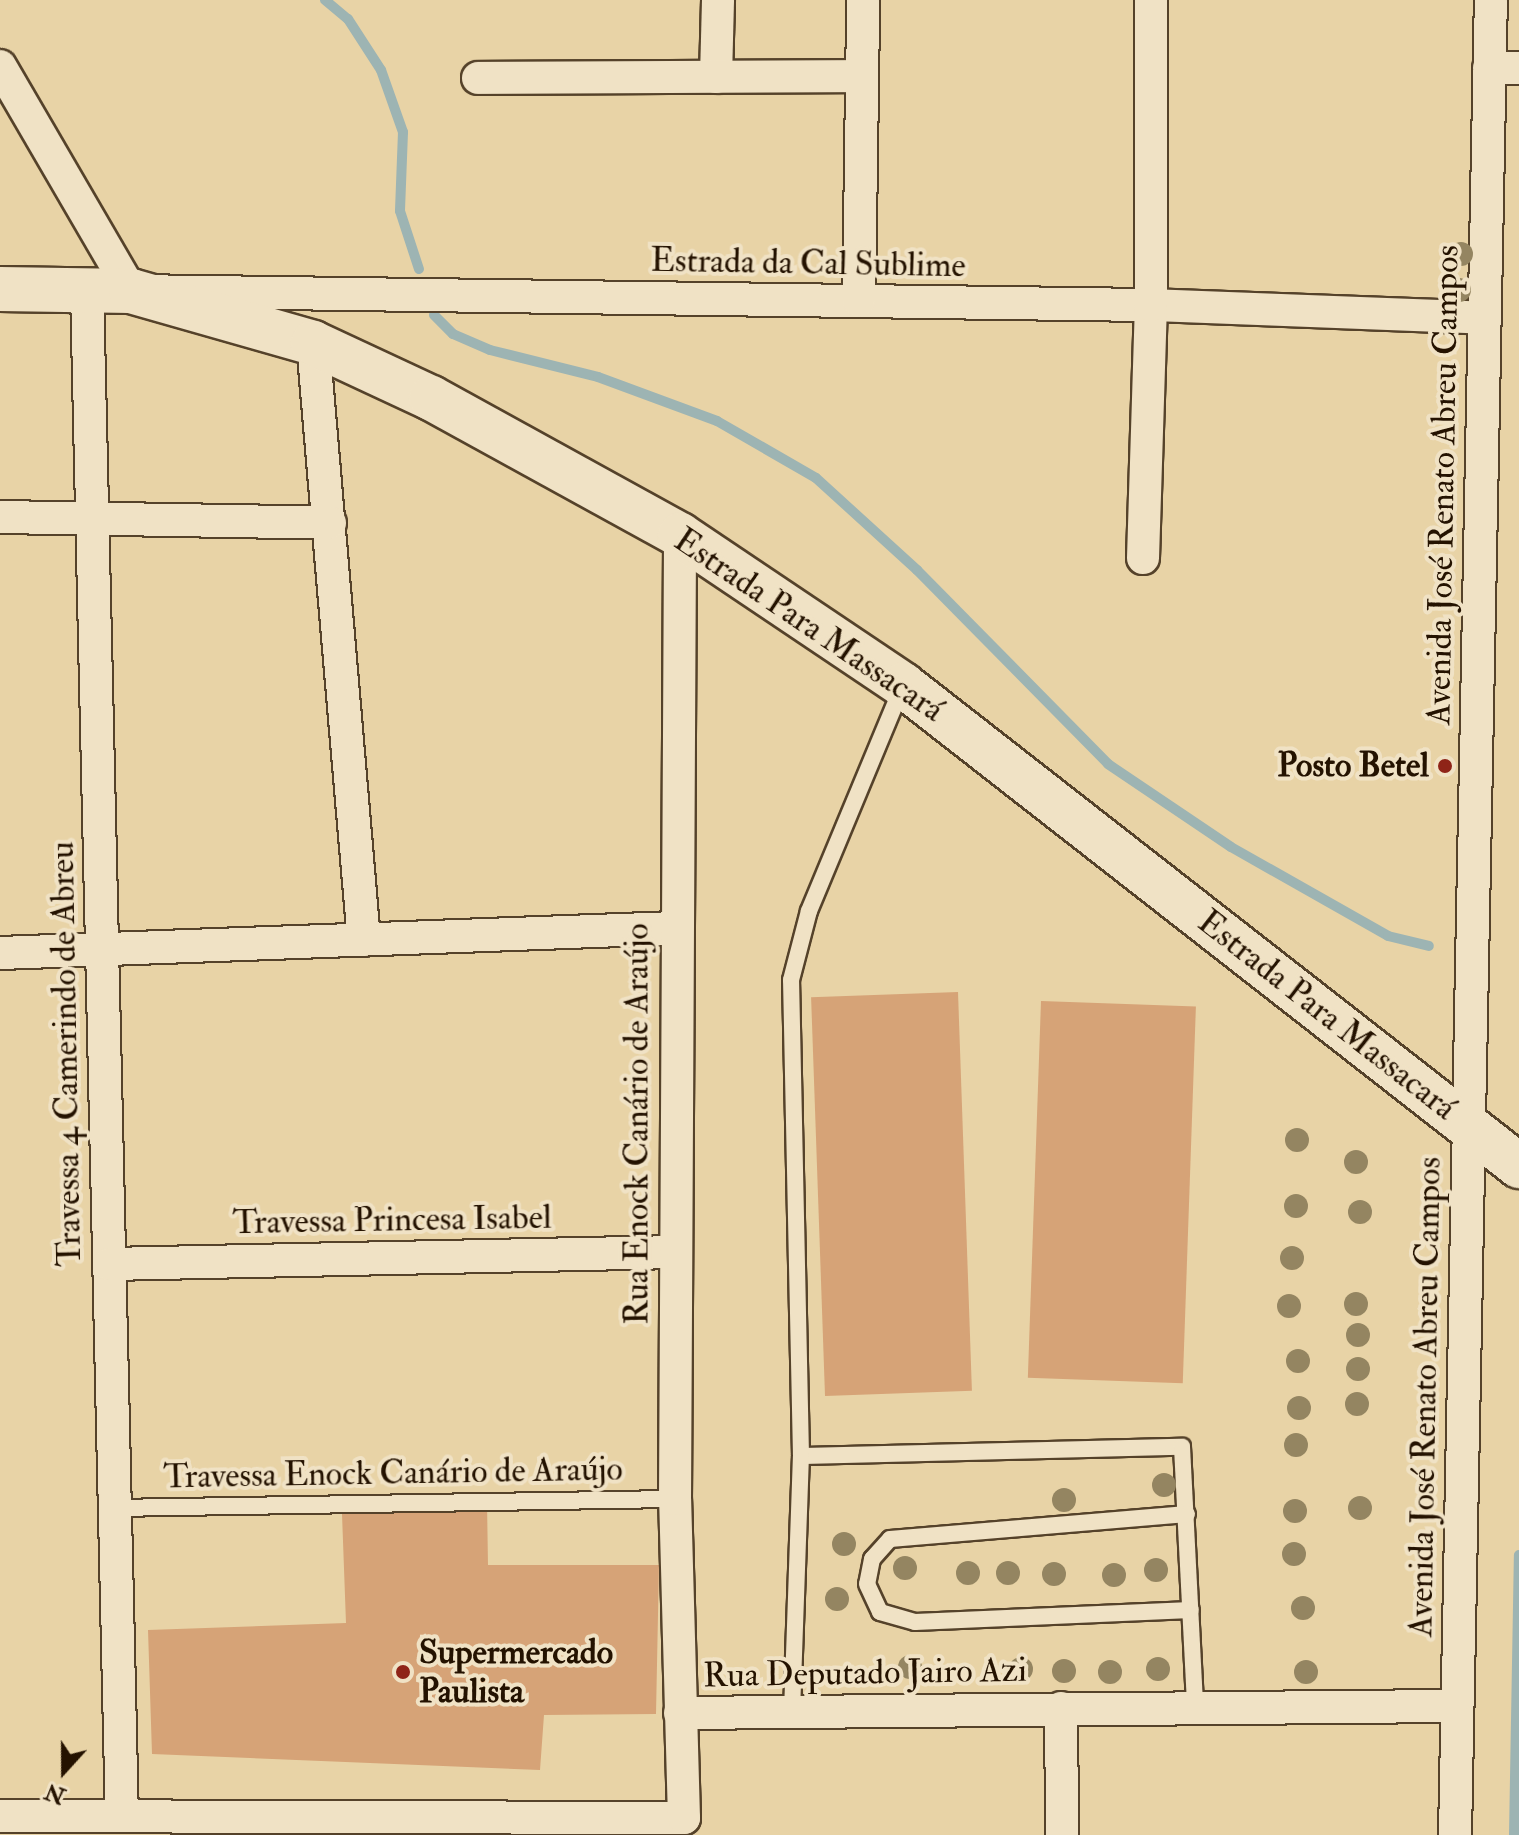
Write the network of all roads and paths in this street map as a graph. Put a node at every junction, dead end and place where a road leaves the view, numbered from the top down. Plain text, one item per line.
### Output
1 (718, 0) edge
2 (863, 0) edge
3 (1151, 0) edge
4 (1491, 0) edge
5 (0, 66) edge
6 (1504, 68) edge
7 (861, 76) junction
8 (716, 77) junction
9 (478, 78) dead end
10 (0, 289) edge
11 (87, 290) junction
12 (131, 291) junction
13 (859, 301) junction
14 (1151, 305) junction
15 (1483, 318) junction
16 (313, 343) junction
17 (0, 517) edge
18 (93, 519) junction
19 (330, 523) junction
20 (680, 535) junction
21 (1143, 558) dead end
22 (903, 685) junction
23 (674, 928) junction
24 (364, 940) junction
25 (102, 952) junction
26 (0, 953) edge
27 (1468, 1126) junction
28 (1519, 1166) edge
29 (676, 1252) junction
30 (109, 1264) junction
31 (801, 1456) junction
32 (675, 1499) junction
33 (112, 1508) junction
34 (1187, 1514) junction
35 (1191, 1610) junction
36 (1195, 1705) junction
37 (1457, 1706) junction
38 (1061, 1708) junction
39 (792, 1712) junction
40 (680, 1713) junction
41 (0, 1816) edge
42 (122, 1816) junction
43 (420, 1827) edge
44 (1062, 1835) edge
45 (1455, 1835) edge

1 - 8 street
2 - 7 street
3 - 14 street
4 - 6 street, Avenida José Renato Abreu Campos
5 - 12 street
6 - 15 street, Avenida José Renato Abreu Campos
7 - 8 street
7 - 13 street
8 - 9 street
10 - 11 main road, Estrada Para Massacará
11 - 12 main road, Estrada Para Massacará
11 - 18 street, Travessa 4 Camerindo de Abreu
12 - 13 street, Estrada da Cal Sublime
12 - 16 main road, Estrada Para Massacará
13 - 14 street, Estrada da Cal Sublime
14 - 15 street, Estrada da Cal Sublime
14 - 21 street
15 - 27 street, Avenida José Renato Abreu Campos
16 - 19 street
16 - 20 main road, Estrada Para Massacará
17 - 18 street
18 - 19 street
18 - 25 street, Travessa 4 Camerindo de Abreu
19 - 24 street
20 - 22 main road, Estrada Para Massacará
20 - 23 street, Rua Enock Canário de Araújo
22 - 27 main road, Estrada Para Massacará
22 - 31 lane
23 - 24 street
23 - 29 street, Rua Enock Canário de Araújo
24 - 25 street
25 - 26 street
25 - 30 street, Travessa 4 Camerindo de Abreu
27 - 28 main road, Estrada Para Massacará
27 - 37 street, Avenida José Renato Abreu Campos
29 - 30 street, Travessa Princesa Isabel
29 - 32 street, Rua Enock Canário de Araújo
30 - 33 street, Travessa 4 Camerindo de Abreu
31 - 34 lane
31 - 39 lane
32 - 33 lane, Travessa Enock Canário de Araújo
32 - 40 street, Rua Enock Canário de Araújo
33 - 42 street, Travessa 4 Camerindo de Abreu
34 - 35 lane
34 - 35 lane
35 - 36 lane
36 - 37 street, Rua Deputado Jairo Azi
36 - 38 street, Rua Deputado Jairo Azi
37 - 45 street, Avenida José Renato Abreu Campos
38 - 39 street, Rua Deputado Jairo Azi
38 - 44 street
39 - 40 street, Rua Deputado Jairo Azi
40 - 43 street, Rua Deputado Jairo Azi
41 - 42 street, Rua Deputado Jairo Azi
42 - 43 street, Rua Deputado Jairo Azi

